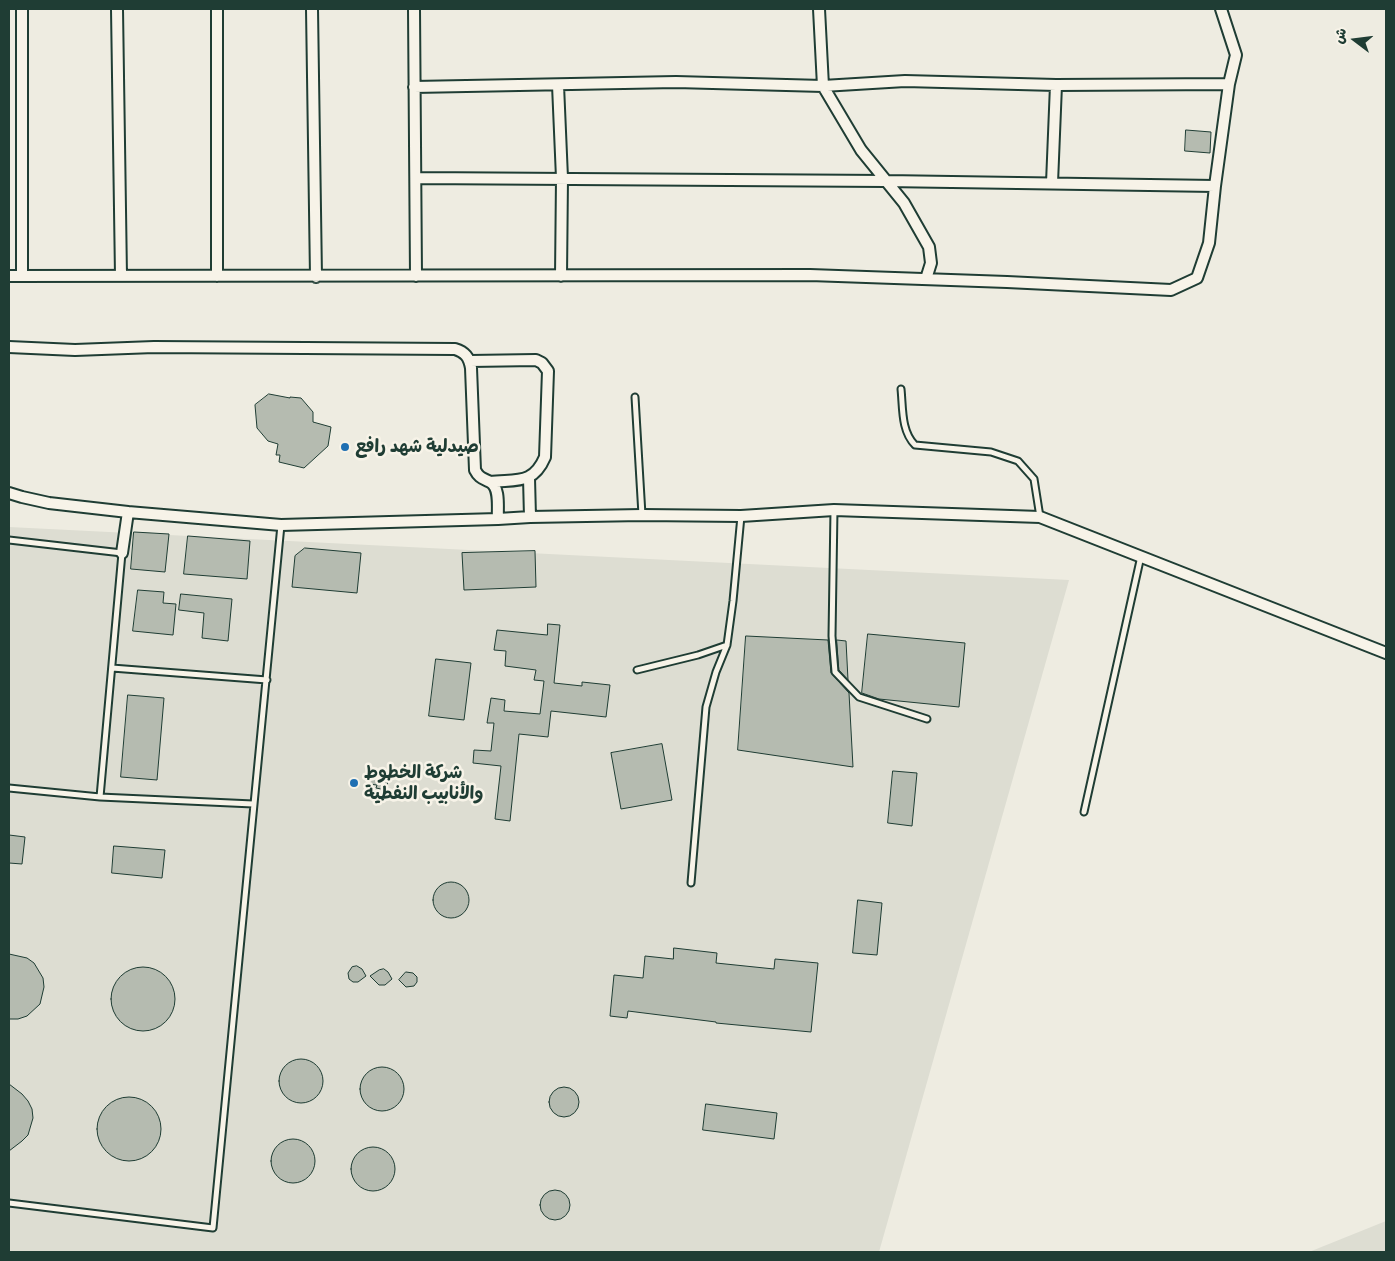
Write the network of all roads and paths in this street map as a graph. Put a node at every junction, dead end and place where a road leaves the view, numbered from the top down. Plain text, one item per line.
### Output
1 (22, 9) edge
2 (117, 9) edge
3 (217, 9) edge
4 (312, 9) edge
5 (414, 9) edge
6 (820, 9) edge
7 (1221, 9) edge
8 (558, 84) junction
9 (1229, 84) junction
10 (823, 86) junction
11 (1056, 86) junction
12 (414, 87) junction
13 (416, 178) junction
14 (562, 178) junction
15 (886, 181) junction
16 (1052, 183) junction
17 (1215, 186) junction
18 (9, 276) edge
19 (22, 276) junction
20 (121, 276) junction
21 (217, 276) junction
22 (416, 276) junction
23 (562, 276) junction
24 (316, 277) junction
25 (926, 279) junction
26 (9, 347) edge
27 (470, 361) junction
28 (901, 389) dead end
29 (635, 397) dead end
30 (529, 478) junction
31 (490, 482) junction
32 (9, 493) edge
33 (834, 510) junction
34 (128, 512) junction
35 (642, 515) junction
36 (741, 516) junction
37 (530, 517) junction
38 (1040, 517) junction
39 (498, 520) junction
40 (281, 525) junction
41 (9, 540) edge
42 (122, 553) junction
43 (1141, 556) junction
44 (727, 645) junction
45 (1386, 653) edge
46 (112, 668) junction
47 (638, 670) dead end
48 (267, 680) junction
49 (927, 719) dead end
50 (9, 788) edge
51 (100, 797) junction
52 (253, 804) junction
53 (1084, 812) dead end
54 (690, 883) dead end
55 (9, 1203) edge

1 - 19 street
2 - 20 street
3 - 21 street
4 - 24 street
5 - 12 street
6 - 10 street
7 - 9 street
8 - 10 street
8 - 12 street
8 - 14 street
9 - 11 street
9 - 17 street
10 - 11 street
10 - 15 street
11 - 16 street
12 - 13 street
13 - 14 street
13 - 22 street
14 - 15 street
14 - 23 street
15 - 16 street
15 - 25 street
16 - 17 street
17 - 25 street
18 - 19 street
19 - 20 street
20 - 21 street
21 - 24 street
22 - 23 street
22 - 24 street
23 - 25 street
26 - 27 street
27 - 30 street
27 - 31 street
28 - 38 lane
29 - 35 lane
30 - 31 street
30 - 37 street
31 - 39 street
32 - 34 street
33 - 36 street
33 - 38 street
33 - 49 lane
34 - 40 street
34 - 42 street
35 - 36 street
35 - 37 street
36 - 44 lane
37 - 39 street
38 - 43 street
39 - 40 street
40 - 48 lane
41 - 42 lane
42 - 46 lane
43 - 45 street
43 - 53 lane
44 - 47 lane
44 - 54 lane
46 - 48 lane
46 - 51 lane
48 - 52 lane
50 - 51 lane
51 - 52 lane
52 - 55 lane

